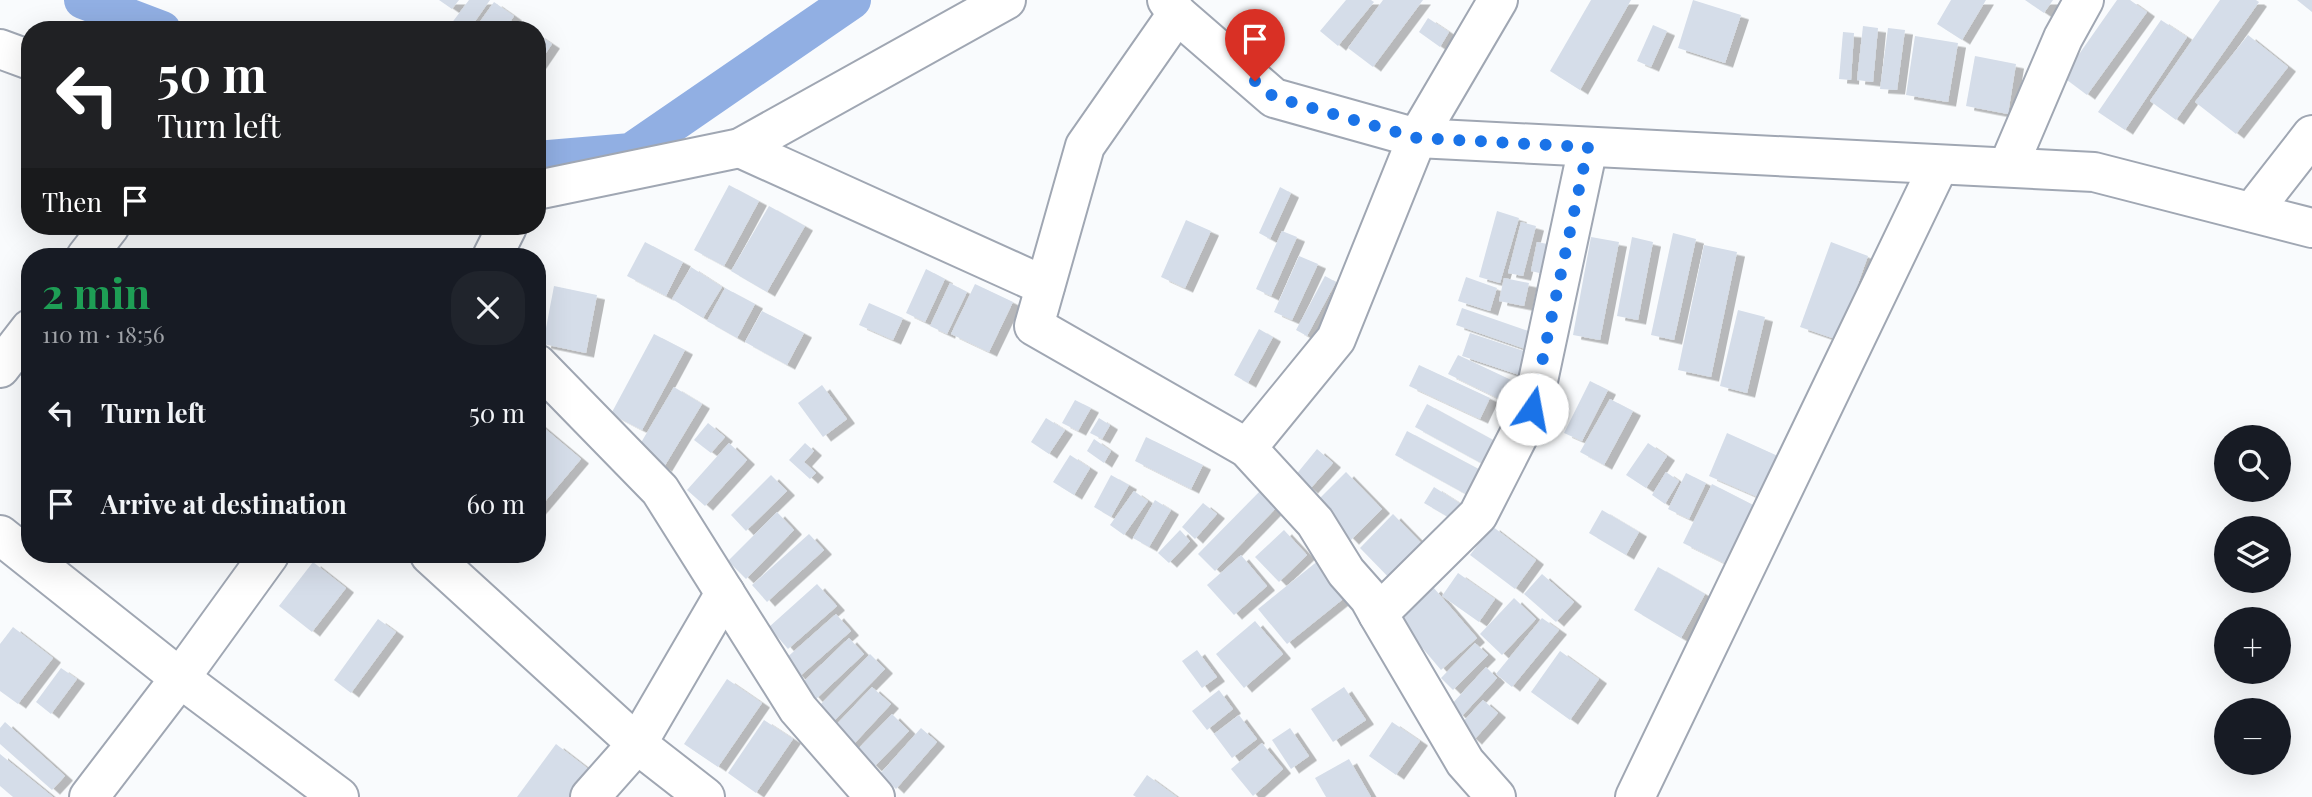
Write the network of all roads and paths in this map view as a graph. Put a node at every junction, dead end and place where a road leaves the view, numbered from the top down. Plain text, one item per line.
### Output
1 (1006, 0) edge
2 (1498, 0) edge
3 (2084, 0) edge
4 (1172, 7) edge
5 (0, 49) edge
6 (21, 57) edge
7 (2312, 135) edge
8 (1417, 138) junction
9 (1588, 147) junction
10 (740, 148) junction
11 (1940, 164) junction
12 (2008, 167) junction
13 (546, 188) edge
14 (2252, 212) junction
15 (2312, 228) edge
16 (1045, 286) junction
17 (21, 341) edge
18 (0, 368) edge
19 (546, 372) edge
20 (1247, 448) junction
21 (0, 535) edge
22 (21, 552) edge
23 (35, 563) edge
24 (263, 563) edge
25 (439, 563) edge
26 (725, 593) junction
27 (1378, 614) junction
28 (180, 678) junction
29 (637, 744) junction
30 (89, 797) edge
31 (338, 797) edge
32 (590, 797) edge
33 (705, 797) edge
34 (875, 797) edge
35 (1496, 797) edge
36 (1635, 797) edge

1 - 10 street
2 - 8 street
3 - 12 street
4 - 8 street
4 - 16 street
5 - 6 street
7 - 14 street
8 - 9 street
8 - 20 street
9 - 11 street
9 - 27 street
10 - 13 street
10 - 16 street
11 - 12 street
11 - 36 street
12 - 14 street
14 - 15 street
16 - 20 street
17 - 18 street
19 - 26 street
20 - 27 street
21 - 22 street
23 - 28 street
24 - 28 street
25 - 29 street
26 - 29 street
26 - 34 street
27 - 35 street
28 - 30 street
28 - 31 street
29 - 32 street
29 - 33 street

